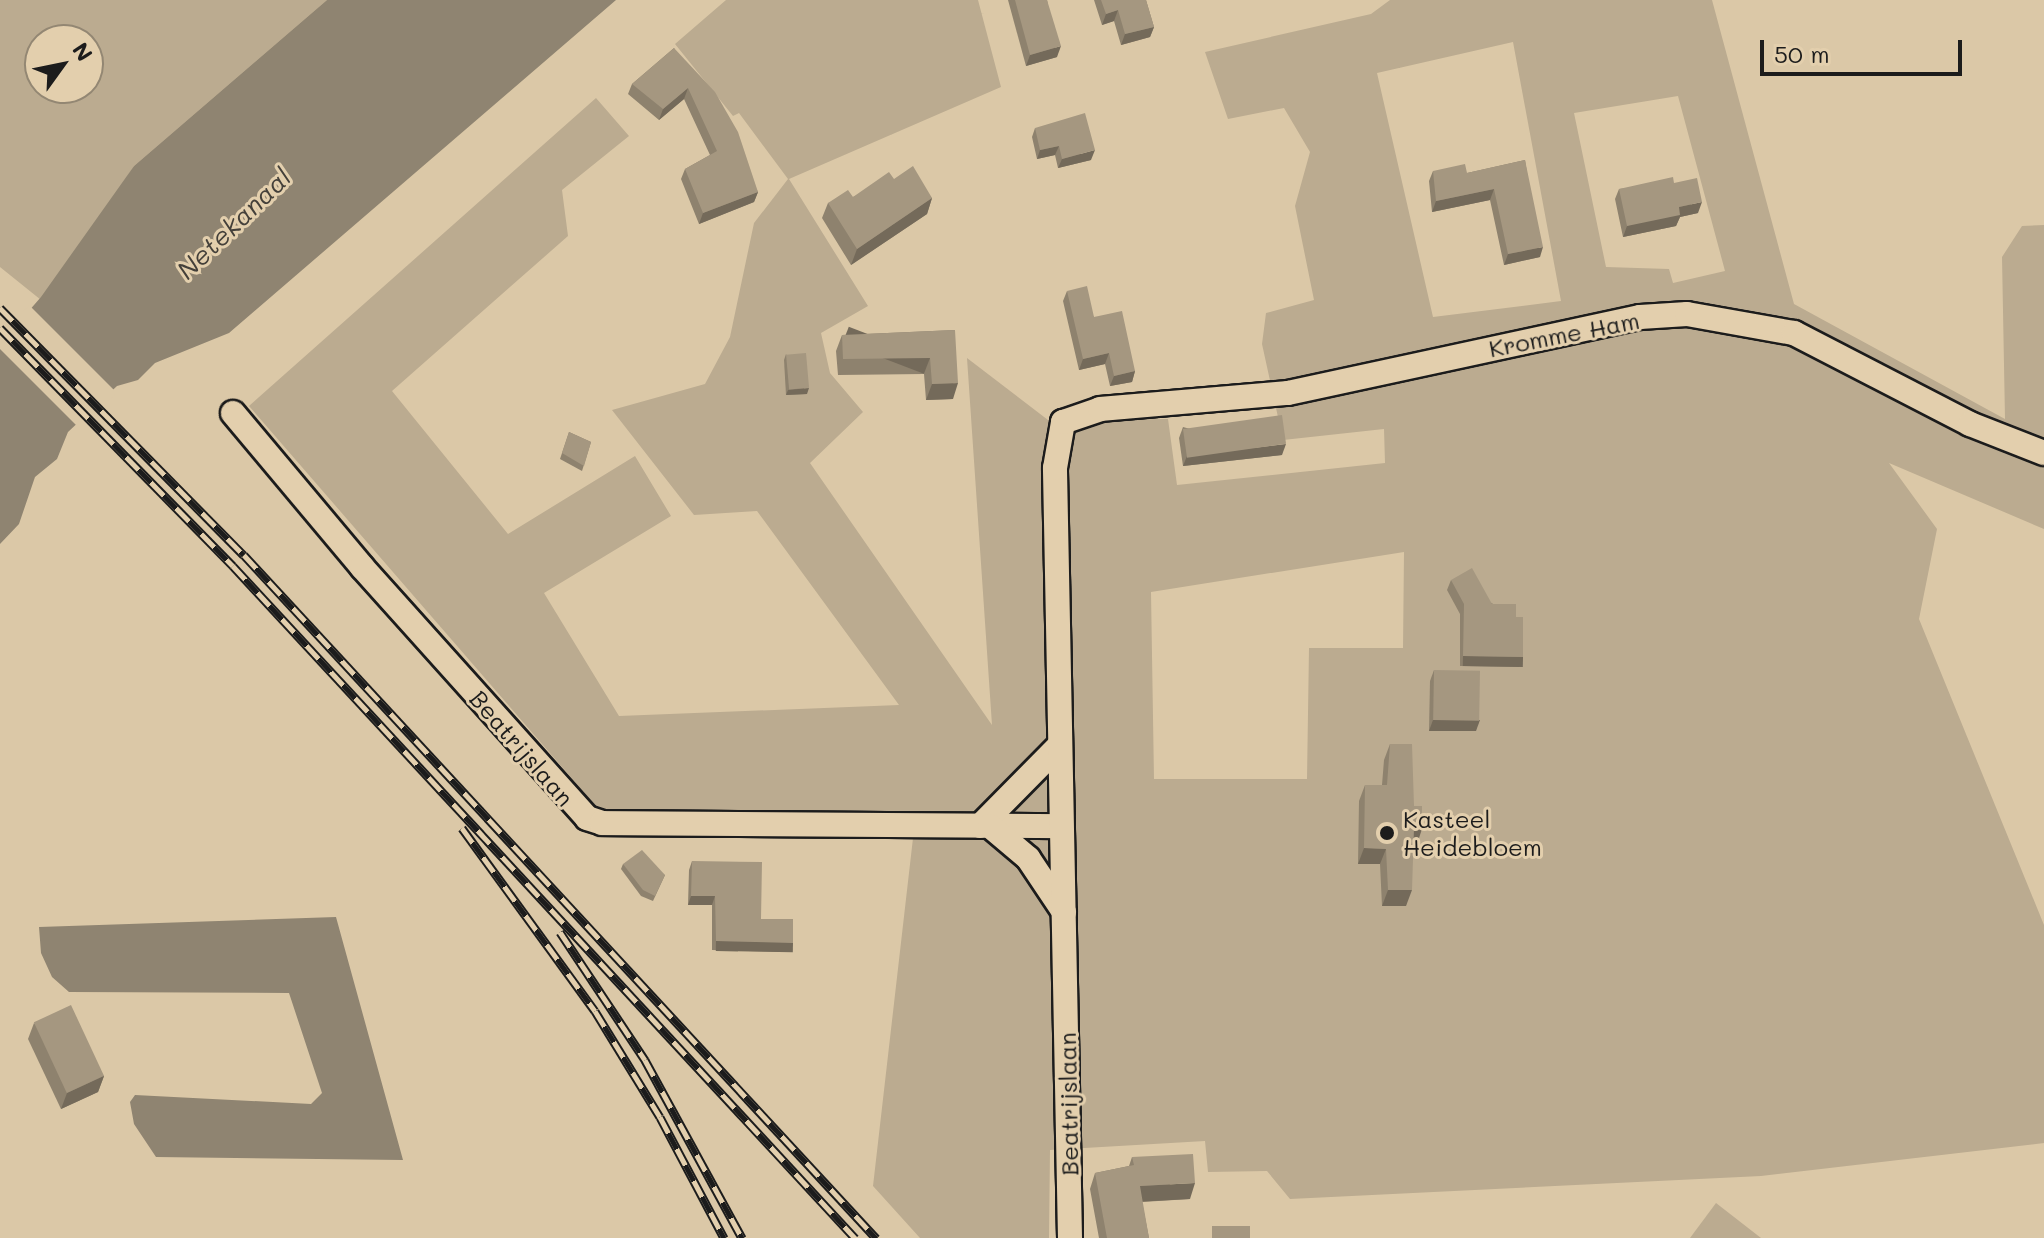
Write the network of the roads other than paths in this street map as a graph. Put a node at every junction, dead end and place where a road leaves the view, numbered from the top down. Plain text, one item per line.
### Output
1 (233, 413) dead end
2 (1063, 422) joint
3 (2044, 453) edge
4 (1058, 747) junction
5 (985, 826) junction
6 (1061, 826) junction
7 (1064, 912) junction
8 (1070, 1238) edge

1 - 5 street, Beatrijslaan
2 - 3 street, Kromme Ham
2 - 4 street, Beatrijslaan
4 - 5 street
4 - 6 street, Beatrijslaan
5 - 6 street, Beatrijslaan
5 - 7 street
6 - 7 street, Beatrijslaan
7 - 8 street, Beatrijslaan

